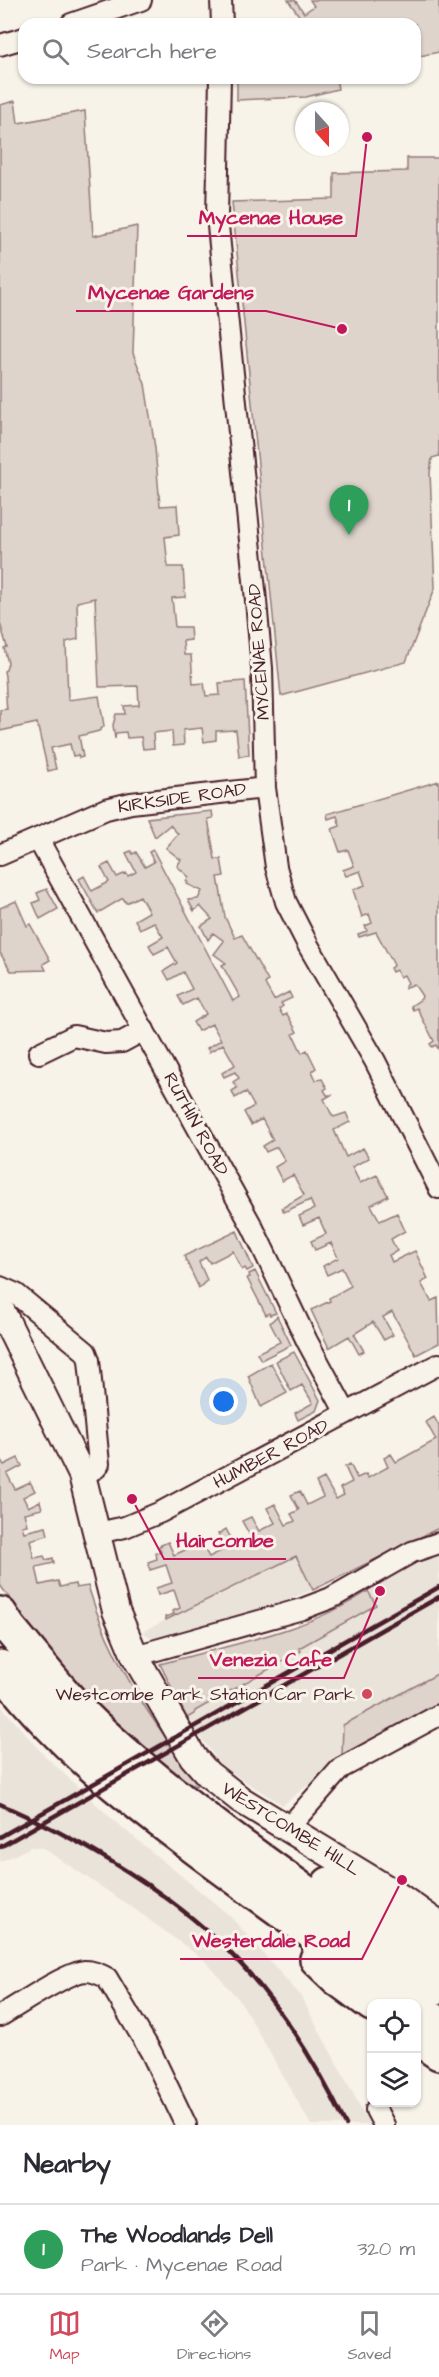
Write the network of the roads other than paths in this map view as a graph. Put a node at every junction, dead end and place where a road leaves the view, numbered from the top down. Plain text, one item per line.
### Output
1 (141, 0) edge
2 (221, 0) edge
3 (88, 18) edge
4 (222, 18) edge
5 (18, 40) edge
6 (0, 45) edge
7 (220, 84) edge
8 (265, 788) junction
9 (38, 839) junction
10 (0, 855) edge
11 (144, 1030) junction
12 (39, 1053) dead end
13 (439, 1188) edge
14 (0, 1287) edge
15 (0, 1308) edge
16 (439, 1364) edge
17 (346, 1413) junction
18 (82, 1475) junction
19 (98, 1533) junction
20 (439, 1542) edge
21 (0, 1614) edge
22 (135, 1656) junction
23 (0, 1667) edge
24 (439, 1715) edge
25 (151, 1776) junction
26 (289, 1827) junction
27 (228, 1872) junction
28 (439, 1925) edge
29 (439, 1953) edge
30 (439, 1987) edge
31 (403, 1999) edge
32 (367, 2000) edge
33 (421, 2011) edge
34 (0, 2016) edge
35 (439, 2024) edge
36 (421, 2040) edge
37 (439, 2054) edge
38 (186, 2125) edge

1 - 3 street
2 - 4 street
5 - 6 street
7 - 8 street, MYCENAE ROAD
8 - 9 street, KIRKSIDE ROAD
8 - 13 street, MYCENAE ROAD
9 - 10 street, KIRKSIDE ROAD
9 - 11 street, RUTHIN ROAD
11 - 12 street
11 - 17 street, RUTHIN ROAD
14 - 18 street
15 - 18 street, WESTCOMBE HILL
16 - 17 street, HUMBER ROAD
17 - 19 street, HUMBER ROAD
18 - 19 street, WESTCOMBE HILL
19 - 22 street, WESTCOMBE HILL
20 - 22 street
21 - 25 highway
22 - 26 street, WESTCOMBE HILL
23 - 27 highway
24 - 26 street
25 - 29 highway
25 - 30 highway
26 - 28 street, WESTCOMBE HILL
27 - 31 highway
27 - 32 highway
33 - 35 highway
34 - 38 street
36 - 37 highway

